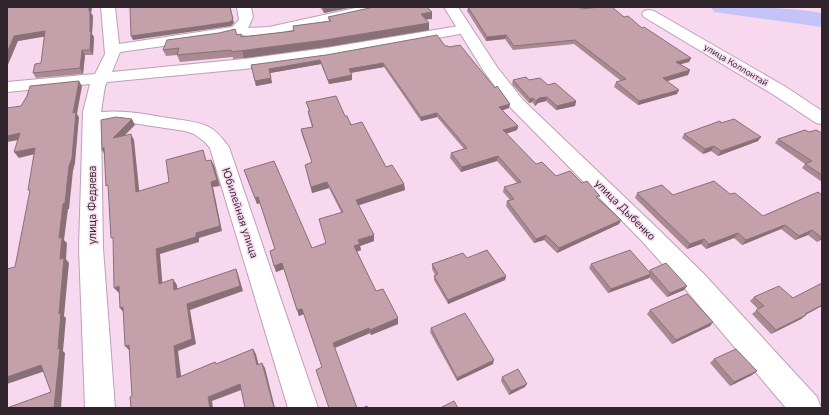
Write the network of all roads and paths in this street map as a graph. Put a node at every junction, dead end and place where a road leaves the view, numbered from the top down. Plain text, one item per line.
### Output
1 (108, 7) edge
2 (244, 7) edge
3 (378, 7) edge
4 (451, 7) edge
5 (649, 14) dead end
6 (465, 29) junction
7 (236, 30) junction
8 (113, 49) junction
9 (101, 76) junction
10 (7, 86) edge
11 (92, 118) junction
12 (822, 119) edge
13 (100, 408) edge
14 (303, 408) edge
15 (806, 408) edge

1 - 8 street, улица Федяева
2 - 7 street
3 - 7 street
4 - 6 street, улица Дыбенко
5 - 12 street, улица Коллонтай
6 - 9 street
6 - 15 street, улица Дыбенко
7 - 8 street
8 - 9 street, улица Федяева
9 - 10 street
9 - 11 street, улица Федяева
11 - 13 street, улица Федяева
11 - 14 street, Юбилейная улица

